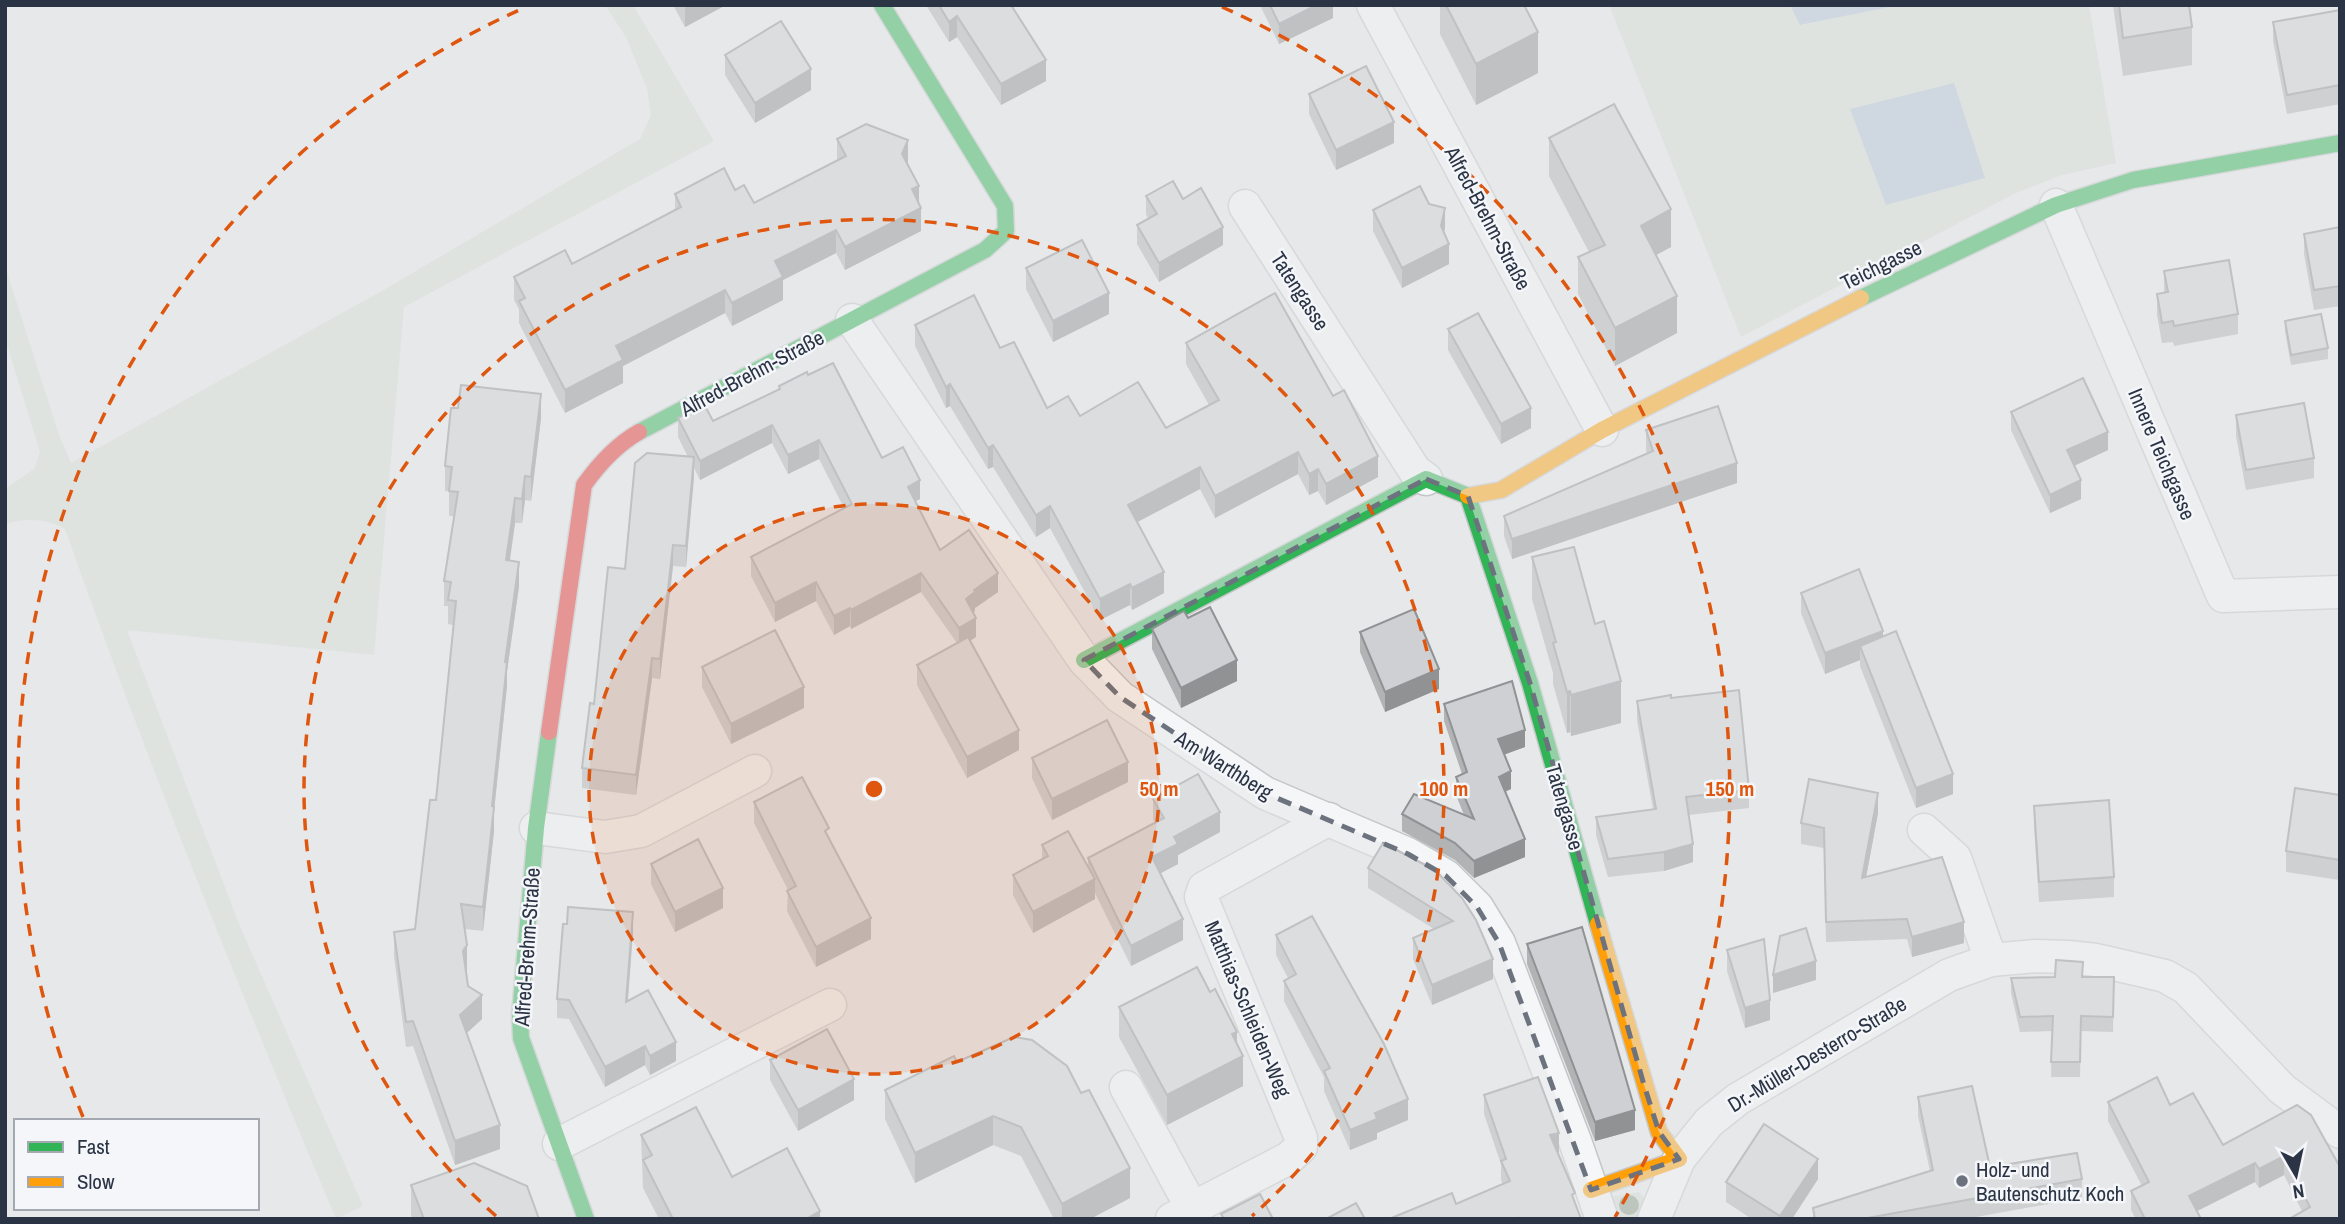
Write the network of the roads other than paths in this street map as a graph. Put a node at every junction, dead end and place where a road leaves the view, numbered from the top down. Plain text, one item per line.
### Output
1 (881, 5) edge
2 (1373, 5) edge
3 (2340, 144) edge
4 (2056, 205) junction
5 (1245, 206) dead end
6 (852, 320) junction
7 (1602, 430) junction
8 (1426, 479) junction
9 (1468, 496) junction
10 (2340, 592) edge
11 (1083, 660) junction
12 (755, 771) dead end
13 (1329, 819) junction
14 (536, 828) junction
15 (1924, 830) dead end
16 (1991, 960) junction
17 (830, 1005) dead end
18 (1126, 1087) dead end
19 (2340, 1132) edge
20 (559, 1144) junction
21 (1679, 1159) junction
22 (1596, 1204) edge
23 (1182, 1213) edge
24 (586, 1219) edge
25 (1654, 1219) edge

1 - 6 street, Alfred-Brehm-Straße
2 - 7 street, Alfred-Brehm-Straße
3 - 4 street, Teichgasse
4 - 7 street, Teichgasse
4 - 10 street, Innere Teichgasse
5 - 8 street, Tatengasse
6 - 11 street, Am Warthberg
6 - 14 street, Alfred-Brehm-Straße
7 - 9 street, Teichgasse
8 - 9 street, Tatengasse
8 - 11 street
9 - 21 street, Tatengasse
11 - 13 street, Am Warthberg
12 - 14 street
13 - 22 street, Am Warthberg
13 - 23 street, Matthias-Schleiden-Weg
14 - 20 street, Alfred-Brehm-Straße
15 - 16 street
16 - 19 street, Dr.-Müller-Desterro-Straße
16 - 21 street, Dr.-Müller-Desterro-Straße
17 - 20 street
18 - 23 street, Matthias-Schleiden-Weg
20 - 24 street, Alfred-Brehm-Straße
21 - 22 street
21 - 25 street, Dr.-Müller-Desterro-Straße

